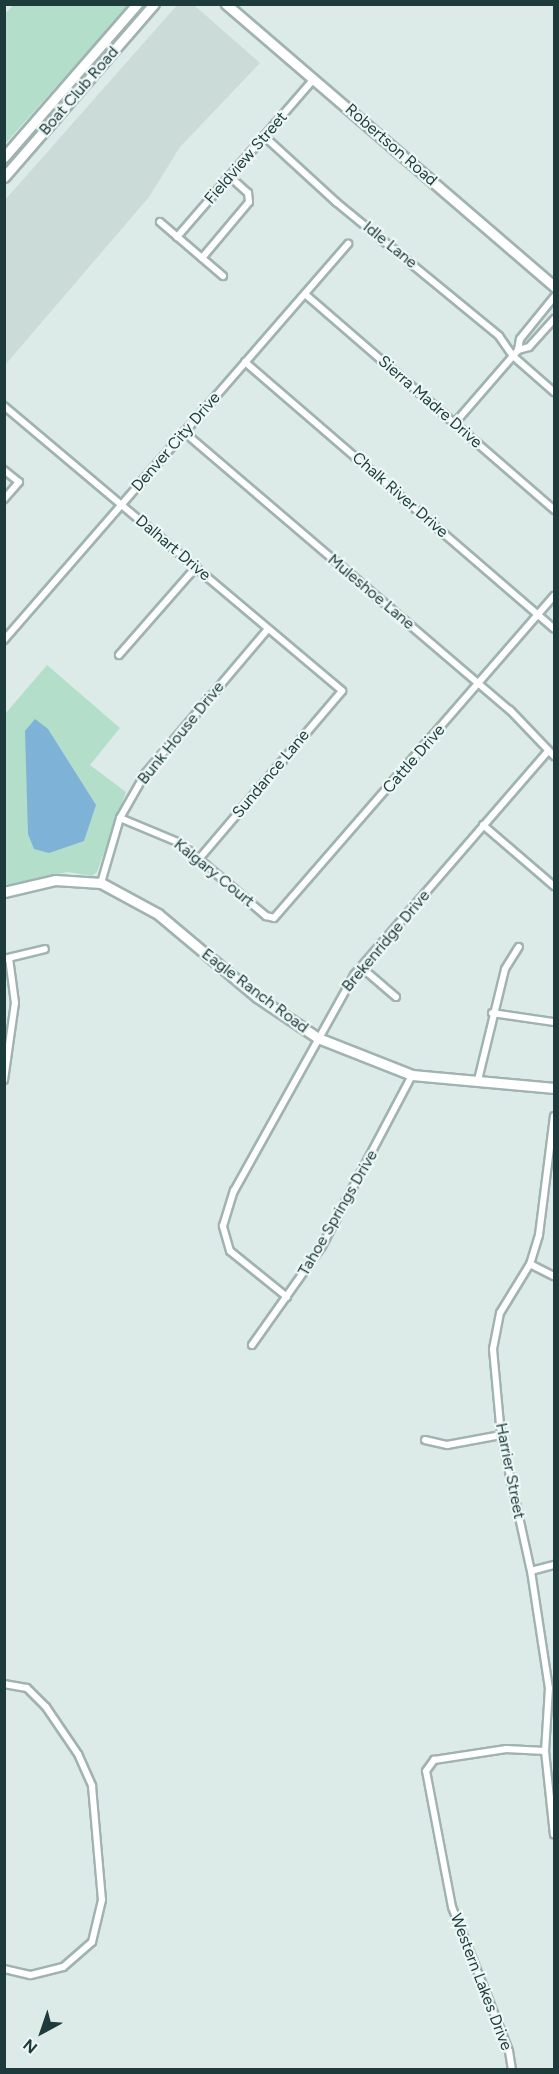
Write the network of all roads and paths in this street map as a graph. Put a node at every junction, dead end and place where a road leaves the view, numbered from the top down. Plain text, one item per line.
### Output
1 (137, 4) edge
2 (154, 4) edge
3 (226, 4) edge
4 (314, 79) junction
5 (264, 136) junction
6 (4, 157) edge
7 (229, 176) junction
8 (4, 177) edge
9 (160, 222) dead end
10 (177, 237) junction
11 (348, 244) dead end
12 (202, 258) junction
13 (222, 276) dead end
14 (555, 286) edge
15 (304, 294) junction
16 (555, 297) edge
17 (555, 319) edge
18 (518, 350) junction
19 (513, 356) junction
20 (245, 362) junction
21 (555, 392) edge
22 (4, 406) edge
23 (454, 424) junction
24 (184, 432) junction
25 (4, 470) edge
26 (4, 499) edge
27 (122, 505) junction
28 (555, 510) edge
29 (196, 567) junction
30 (555, 596) edge
31 (538, 615) junction
32 (268, 629) junction
33 (555, 629) edge
34 (4, 640) edge
35 (119, 655) dead end
36 (479, 684) junction
37 (342, 691) joint
38 (548, 751) junction
39 (555, 756) edge
40 (120, 818) junction
41 (483, 825) junction
42 (201, 858) junction
43 (101, 883) junction
44 (555, 886) edge
45 (4, 891) edge
46 (271, 918) joint
47 (519, 947) dead end
48 (45, 949) dead end
49 (7, 958) edge
50 (361, 968) junction
51 (396, 997) dead end
52 (492, 1012) junction
53 (555, 1022) edge
54 (318, 1038) junction
55 (412, 1075) junction
56 (4, 1080) edge
57 (478, 1080) junction
58 (555, 1088) edge
59 (555, 1116) edge
60 (552, 1165) edge
61 (530, 1264) junction
62 (555, 1276) edge
63 (287, 1297) junction
64 (252, 1345) dead end
65 (501, 1435) junction
66 (425, 1440) dead end
67 (555, 1565) edge
68 (531, 1571) junction
69 (4, 1684) edge
70 (552, 1687) edge
71 (545, 1751) junction
72 (555, 1835) edge
73 (4, 1969) edge
74 (512, 2070) edge

1 - 6 street, Boat Club Road
2 - 8 street, Boat Club Road
3 - 4 street, Robertson Road
4 - 5 street, Fieldview Street
4 - 14 street, Robertson Road
5 - 7 street, Fieldview Street
5 - 19 street, Idle Lane
7 - 10 street, Fieldview Street
7 - 12 street
9 - 10 street
10 - 12 street
11 - 15 street, Denver City Drive
12 - 13 street
15 - 20 street, Denver City Drive
15 - 23 street, Sierra Madre Drive
16 - 18 street
17 - 18 street
18 - 19 street
19 - 21 street, Idle Lane
19 - 23 street
20 - 24 street, Denver City Drive
20 - 31 street, Chalk River Drive
22 - 27 street, Dalhart Drive
23 - 28 street, Sierra Madre Drive
24 - 27 street, Denver City Drive
24 - 36 street, Muleshoe Lane
25 - 26 street
27 - 29 street, Dalhart Drive
27 - 34 street, Denver City Drive
29 - 32 street, Dalhart Drive
29 - 35 street
30 - 31 street, Cattle Drive
31 - 33 street, Chalk River Drive
31 - 36 street, Cattle Drive
32 - 37 street, Dalhart Drive
32 - 40 street, Bunk House Drive
36 - 38 street, Muleshoe Lane
36 - 46 street, Cattle Drive
37 - 42 street, Sundance Lane
38 - 39 street, Muleshoe Lane
38 - 41 street, Brekenridge Drive
40 - 42 street, Kalgary Court
40 - 43 street, Bunk House Drive
41 - 44 street
41 - 50 street, Brekenridge Drive
42 - 46 street, Kalgary Court
43 - 45 street, Eagle Ranch Road
43 - 54 street, Eagle Ranch Road
47 - 52 street
48 - 49 street
49 - 56 street
50 - 51 street
50 - 54 street, Brekenridge Drive
52 - 53 street
52 - 57 street
54 - 55 street, Eagle Ranch Road
54 - 63 street, Brekenridge Drive
55 - 57 street, Eagle Ranch Road
55 - 63 street, Tahoe Springs Drive
57 - 58 street, Eagle Ranch Road
59 - 60 street, Harrier Street
60 - 61 street, Harrier Street
61 - 62 street
61 - 65 street, Harrier Street
63 - 64 street, Tahoe Springs Drive
65 - 66 street
65 - 68 street, Harrier Street
67 - 68 street
68 - 70 street, Harrier Street
69 - 73 street
70 - 71 street, Harrier Street
71 - 72 street, Harrier Street
71 - 74 street, Western Lakes Drive

